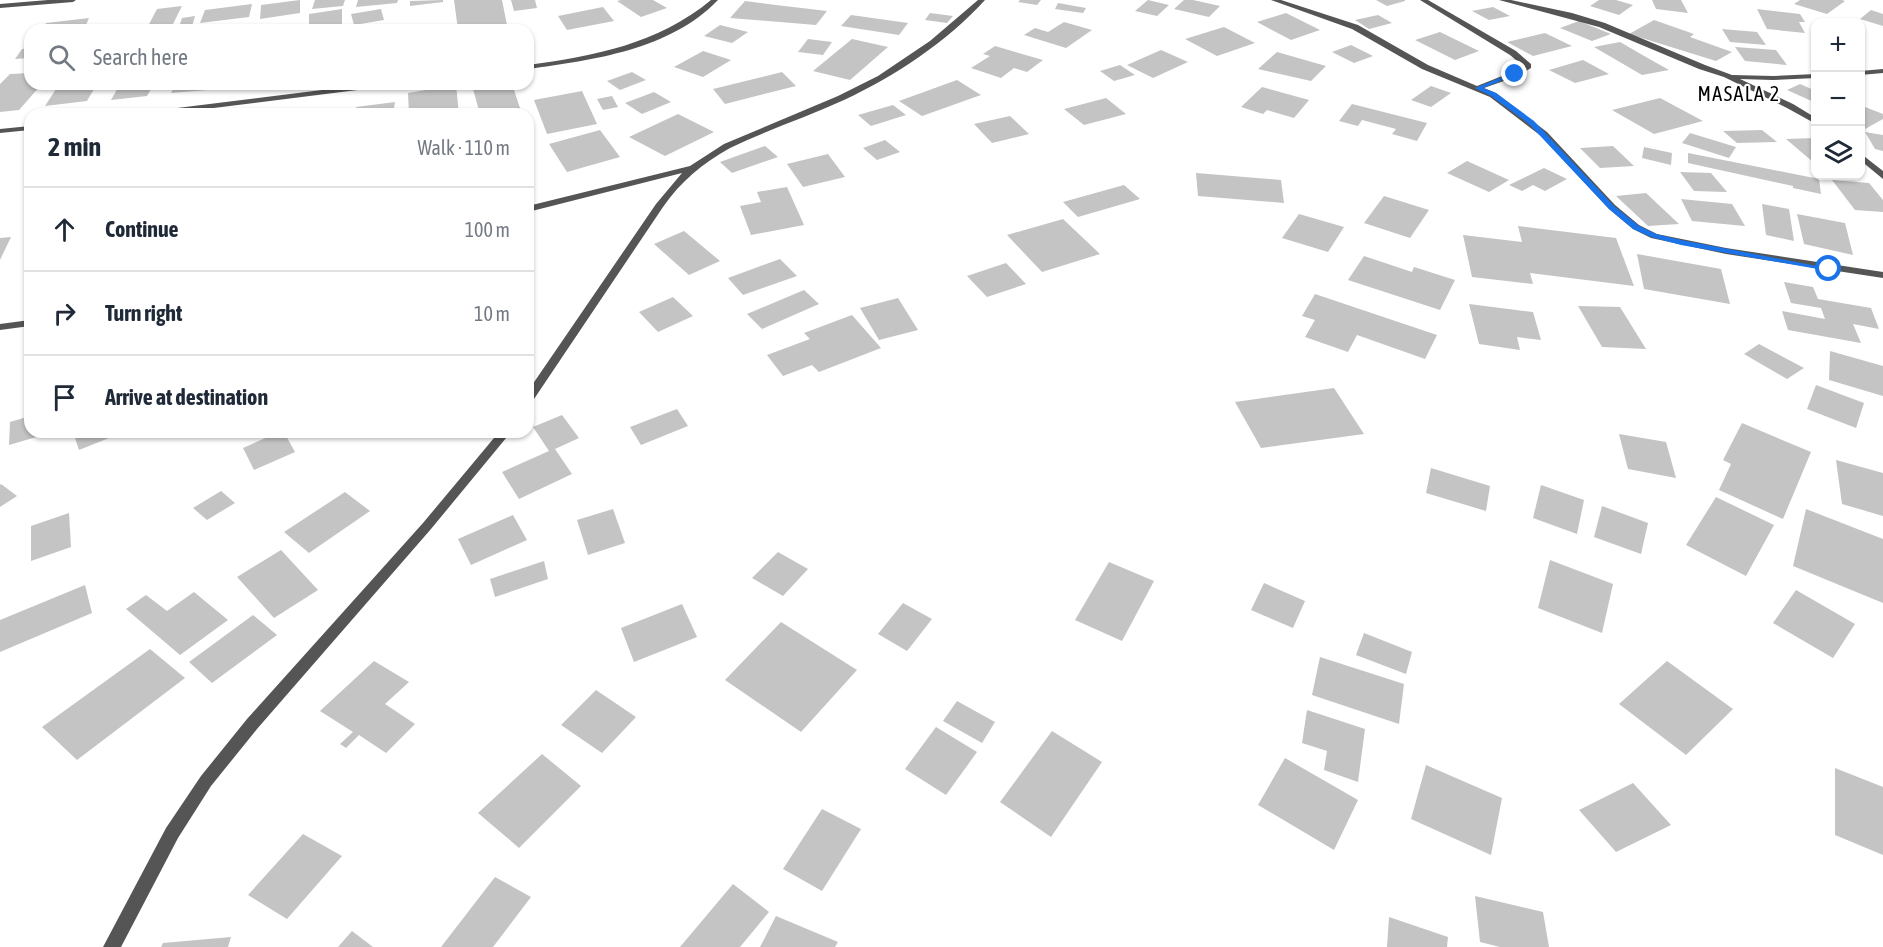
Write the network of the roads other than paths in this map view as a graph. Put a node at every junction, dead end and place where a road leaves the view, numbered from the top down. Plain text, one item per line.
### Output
1 (73, 0) edge
2 (715, 0) edge
3 (982, 0) edge
4 (1274, 0) edge
5 (1423, 0) edge
6 (1502, 0) edge
7 (0, 6) edge
8 (534, 66) edge
9 (1883, 71) edge
10 (1865, 73) edge
11 (1728, 75) junction
12 (1811, 76) edge
13 (1478, 88) junction
14 (339, 90) edge
15 (194, 108) edge
16 (1811, 119) edge
17 (24, 129) edge
18 (0, 131) edge
19 (1865, 160) edge
20 (693, 168) junction
21 (1883, 177) edge
22 (534, 208) edge
23 (1883, 275) edge
24 (24, 324) edge
25 (0, 327) edge
26 (534, 390) edge
27 (500, 438) edge
28 (112, 947) edge

1 - 7 street
2 - 8 street
3 - 20 street
4 - 13 street
5 - 13 street
6 - 11 street
9 - 10 street
11 - 12 street
11 - 16 street
13 - 23 street
14 - 15 street
17 - 18 street
19 - 21 street
20 - 22 street
20 - 26 street
24 - 25 street
27 - 28 street

